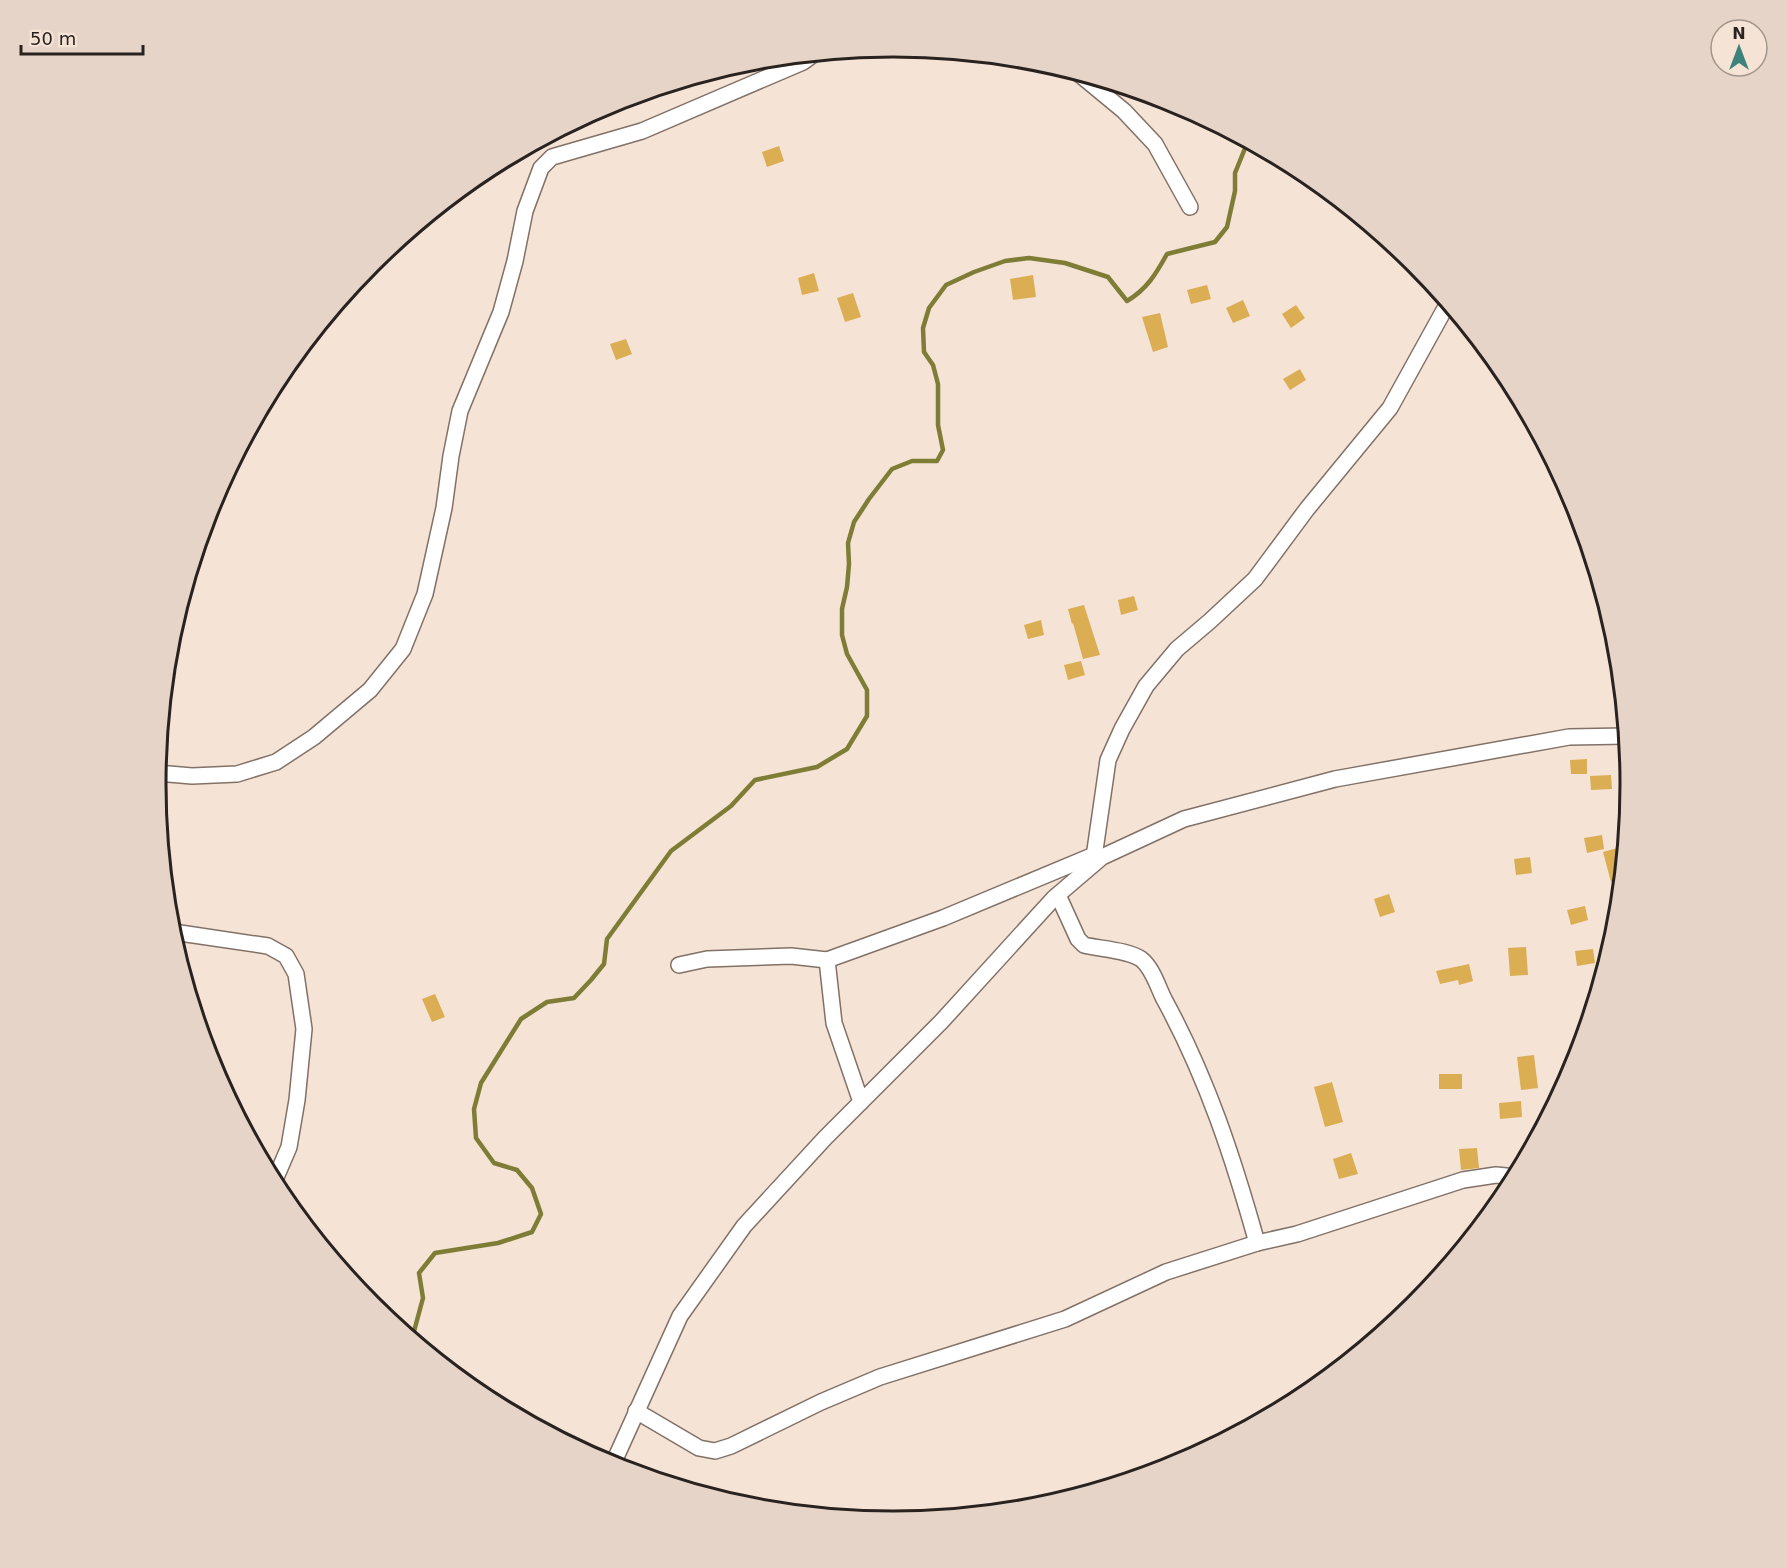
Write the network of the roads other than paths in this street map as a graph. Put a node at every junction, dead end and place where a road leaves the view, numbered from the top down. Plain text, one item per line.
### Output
1 (801, 63) edge
2 (1093, 85) edge
3 (1190, 207) dead end
4 (1444, 310) edge
5 (1619, 736) edge
6 (166, 774) edge
7 (1094, 860) junction
8 (1058, 895) junction
9 (182, 933) edge
10 (827, 960) junction
11 (679, 965) dead end
12 (861, 1102) junction
13 (279, 1171) edge
14 (1506, 1176) edge
15 (1257, 1243) junction
16 (636, 1411) junction
17 (616, 1456) edge

1 - 6 street
2 - 3 street
4 - 7 street
5 - 7 street
7 - 8 street
7 - 10 street
8 - 12 street
8 - 15 street
9 - 13 street
10 - 11 street
10 - 12 street
12 - 16 street
14 - 15 street
15 - 16 street
16 - 17 street

